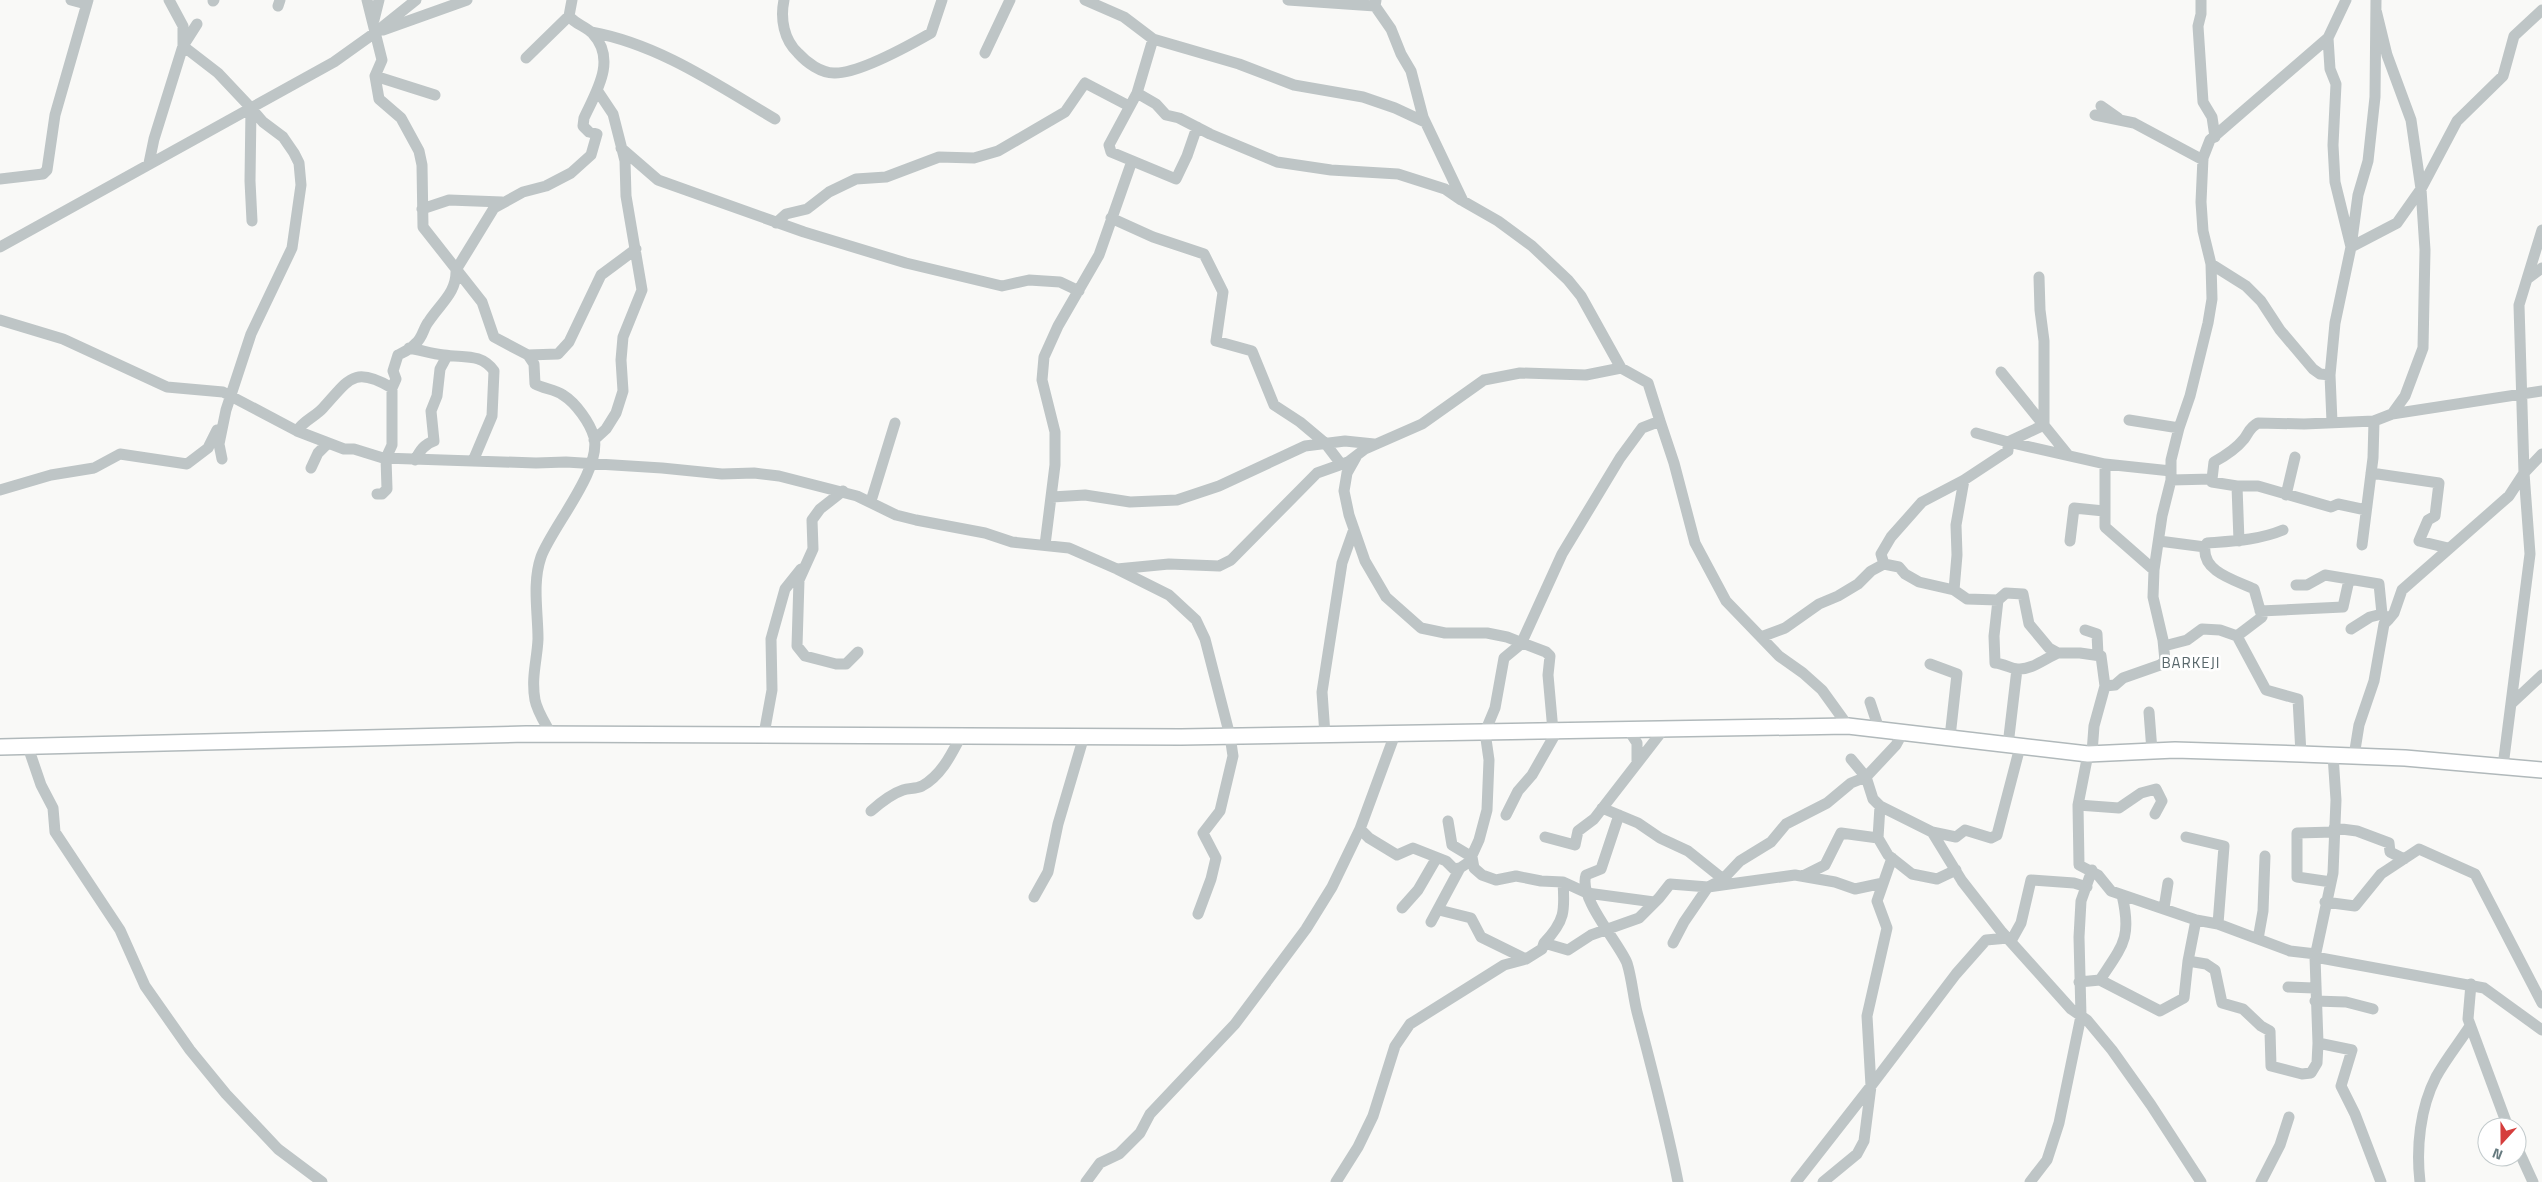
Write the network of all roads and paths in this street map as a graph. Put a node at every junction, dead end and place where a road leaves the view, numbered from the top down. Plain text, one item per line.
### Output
1 (71, 0) edge
2 (169, 0) edge
3 (368, 0) edge
4 (380, 0) edge
5 (416, 0) edge
6 (467, 0) edge
7 (572, 0) edge
8 (784, 0) edge
9 (942, 0) edge
10 (1010, 0) edge
11 (1086, 0) edge
12 (1288, 0) edge
13 (2201, 0) edge
14 (2346, 0) edge
15 (87, 2) edge
16 (1376, 3) edge
17 (2376, 5) edge
18 (2542, 10) edge
19 (569, 16) junction
20 (374, 20) junction
21 (197, 24) dead end
22 (376, 32) junction
23 (591, 32) junction
24 (2328, 38) junction
25 (1153, 39) junction
26 (183, 46) junction
27 (985, 53) dead end
28 (526, 58) dead end
29 (375, 76) junction
30 (597, 90) junction
31 (1137, 93) junction
32 (435, 95) dead end
33 (1129, 106) junction
34 (251, 108) junction
35 (2098, 110) dead end
36 (775, 119) dead end
37 (1425, 122) junction
38 (1197, 127) junction
39 (2215, 137) junction
40 (621, 148) junction
41 (2203, 160) junction
42 (1132, 161) junction
43 (149, 163) junction
44 (0, 179) edge
45 (2421, 189) junction
46 (1462, 201) junction
47 (502, 202) junction
48 (422, 209) junction
49 (1111, 218) junction
50 (252, 221) dead end
51 (776, 223) junction
52 (2542, 230) edge
53 (0, 247) edge
54 (2352, 247) junction
55 (636, 249) junction
56 (2211, 264) junction
57 (2542, 268) edge
58 (456, 270) junction
59 (2039, 277) dead end
60 (2527, 279) junction
61 (1079, 291) junction
62 (0, 320) edge
63 (409, 348) junction
64 (528, 355) junction
65 (447, 356) junction
66 (1621, 368) junction
67 (2001, 372) dead end
68 (2330, 375) junction
69 (392, 388) junction
70 (2542, 391) edge
71 (2522, 395) junction
72 (230, 396) junction
73 (2392, 414) junction
74 (2129, 420) dead end
75 (1660, 421) junction
76 (2374, 421) junction
77 (2332, 422) junction
78 (895, 423) dead end
79 (2044, 425) junction
80 (2179, 428) junction
81 (297, 431) junction
82 (1976, 433) dead end
83 (594, 440) junction
84 (2008, 442) junction
85 (328, 443) junction
86 (1325, 443) junction
87 (1374, 444) junction
88 (2542, 454) edge
89 (1356, 455) junction
90 (2068, 455) junction
91 (2295, 457) dead end
92 (386, 458) junction
93 (222, 459) dead end
94 (415, 460) junction
95 (473, 461) junction
96 (591, 464) junction
97 (1341, 464) junction
98 (2105, 464) junction
99 (311, 468) dead end
100 (2371, 473) junction
101 (2524, 473) junction
102 (2171, 476) junction
103 (1964, 480) junction
104 (2212, 480) junction
105 (2237, 486) junction
106 (0, 490) edge
107 (843, 491) junction
108 (378, 494) dead end
109 (2286, 495) junction
110 (1052, 497) junction
111 (871, 501) junction
112 (2366, 510) junction
113 (2104, 511) junction
114 (1354, 529) junction
115 (2283, 530) dead end
116 (2070, 541) dead end
117 (2159, 541) junction
118 (2239, 541) junction
119 (1045, 545) junction
120 (2362, 545) dead end
121 (2205, 547) junction
122 (2448, 548) junction
123 (1884, 564) junction
124 (804, 566) junction
125 (1116, 569) junction
126 (2154, 570) junction
127 (2348, 580) junction
128 (2296, 585) dead end
129 (2380, 588) junction
130 (1954, 590) junction
131 (2402, 590) junction
132 (1998, 600) junction
133 (2260, 611) junction
134 (2385, 616) junction
135 (2352, 629) dead end
136 (2085, 630) dead end
137 (1761, 636) junction
138 (2236, 636) junction
139 (1523, 642) junction
140 (2164, 646) junction
141 (858, 652) dead end
142 (2058, 653) junction
143 (2098, 656) junction
144 (1930, 664) dead end
145 (2017, 669) junction
146 (2542, 675) edge
147 (2105, 686) junction
148 (1870, 702) dead end
149 (2512, 703) junction
150 (2149, 712) dead end
151 (1848, 726) junction
152 (1628, 729) junction
153 (1879, 729) junction
154 (1662, 730) junction
155 (1555, 731) junction
156 (1485, 732) junction
157 (1903, 732) junction
158 (550, 734) junction
159 (764, 734) junction
160 (962, 734) junction
161 (1395, 734) junction
162 (1325, 735) junction
163 (1084, 736) junction
164 (1230, 736) junction
165 (1950, 737) junction
166 (0, 746) edge
167 (2014, 746) junction
168 (28, 747) junction
169 (2152, 751) junction
170 (2090, 754) junction
171 (2301, 754) junction
172 (2333, 755) junction
173 (2354, 756) junction
174 (1851, 759) dead end
175 (1637, 761) junction
176 (2503, 766) junction
177 (2542, 770) edge
178 (1866, 777) junction
179 (2078, 805) junction
180 (1880, 806) junction
181 (1602, 808) junction
182 (871, 811) dead end
183 (2155, 814) dead end
184 (1506, 815) dead end
185 (1619, 815) junction
186 (1448, 821) dead end
187 (1360, 829) junction
188 (2334, 830) junction
189 (1932, 832) junction
190 (1545, 837) dead end
191 (2186, 837) dead end
192 (1878, 838) junction
193 (2265, 856) dead end
194 (1472, 857) junction
195 (1892, 858) junction
196 (1436, 859) junction
197 (2404, 859) junction
198 (1460, 868) junction
199 (1956, 870) junction
200 (2092, 870) junction
201 (1802, 876) junction
202 (1723, 879) junction
203 (1563, 882) junction
204 (2331, 882) junction
205 (1883, 883) junction
206 (2168, 883) dead end
207 (1708, 887) junction
208 (2087, 887) junction
209 (1587, 892) junction
210 (2122, 895) junction
211 (1034, 897) dead end
212 (1654, 902) junction
213 (2325, 902) junction
214 (1402, 908) dead end
215 (2164, 908) junction
216 (1439, 910) junction
217 (1198, 914) dead end
218 (2196, 920) junction
219 (1431, 922) dead end
220 (2218, 924) junction
221 (1606, 930) junction
222 (2009, 939) junction
223 (2258, 939) junction
224 (1673, 942) dead end
225 (1544, 944) junction
226 (2315, 956) junction
227 (1526, 959) junction
228 (2188, 961) junction
229 (2100, 980) junction
230 (2079, 982) junction
231 (2471, 984) junction
232 (2288, 988) dead end
233 (2314, 988) junction
234 (2315, 1001) junction
235 (2542, 1003) edge
236 (2372, 1009) dead end
237 (2081, 1016) junction
238 (2470, 1026) junction
239 (2542, 1030) edge
240 (2318, 1043) junction
241 (1872, 1086) junction
242 (2290, 1117) dead end
243 (2504, 1117) edge
244 (2526, 1167) edge
245 (322, 1182) edge
246 (1086, 1182) edge
247 (1336, 1182) edge
248 (1678, 1182) edge
249 (1796, 1182) edge
250 (1823, 1182) edge
251 (2030, 1182) edge
252 (2201, 1182) edge
253 (2261, 1182) edge
254 (2381, 1182) edge
255 (2420, 1182) edge
256 (2533, 1182) edge

1 - 15 street
2 - 26 street
3 - 20 street
4 - 20 street
5 - 22 street
6 - 22 street
7 - 19 street
8 - 9 street
10 - 27 street
11 - 25 street
12 - 16 street
13 - 39 street
14 - 24 street
15 - 44 street
16 - 37 street
17 - 45 street
17 - 54 street
18 - 45 street
19 - 23 street
19 - 28 street
20 - 22 street
21 - 26 street
22 - 29 street
22 - 34 street
23 - 30 street
23 - 36 street
24 - 39 street
24 - 54 street
25 - 31 street
25 - 37 street
26 - 34 street
26 - 43 street
29 - 32 street
29 - 48 street
30 - 40 street
30 - 47 street
31 - 33 street
31 - 38 street
33 - 42 street
33 - 51 street
34 - 43 street
34 - 50 street
34 - 72 street
35 - 41 street
37 - 46 street
38 - 42 street
38 - 46 street
39 - 41 street
40 - 51 street
40 - 55 street
41 - 56 street
42 - 49 street
43 - 53 street
45 - 54 street
45 - 73 street
46 - 66 street
47 - 48 street
47 - 58 street
48 - 58 street
49 - 61 street
49 - 86 street
51 - 61 street
52 - 60 street
54 - 68 street
55 - 64 street
55 - 83 street
56 - 68 street
56 - 80 street
57 - 60 street
58 - 63 street
58 - 64 street
59 - 79 street
60 - 71 street
61 - 110 street
62 - 72 street
63 - 65 street
63 - 69 street
64 - 83 street
65 - 94 street
65 - 95 street
66 - 75 street
66 - 87 street
67 - 79 street
68 - 77 street
69 - 81 street
69 - 92 street
70 - 71 street
71 - 73 street
71 - 101 street
72 - 81 street
72 - 93 street
72 - 106 street
73 - 76 street
74 - 80 street
75 - 137 street
75 - 139 street
76 - 77 street
76 - 100 street
77 - 104 street
78 - 111 street
79 - 84 street
79 - 90 street
80 - 102 street
81 - 85 street
82 - 84 street
83 - 96 street
84 - 90 street
84 - 103 street
85 - 92 street
85 - 99 street
86 - 87 street
86 - 97 street
86 - 110 street
87 - 89 street
88 - 101 street
89 - 97 street
89 - 114 street
90 - 98 street
91 - 109 street
92 - 94 street
92 - 108 street
94 - 95 street
95 - 96 street
96 - 107 street
96 - 158 street
97 - 125 street
98 - 102 street
98 - 113 street
100 - 112 street
100 - 122 street
101 - 122 street
101 - 149 street
102 - 104 street
102 - 117 street
103 - 123 street
103 - 130 street
104 - 105 street
105 - 109 street
105 - 118 street
107 - 111 street
107 - 124 street
109 - 112 street
110 - 119 street
111 - 119 street
112 - 120 street
113 - 116 street
113 - 126 street
114 - 139 street
114 - 162 street
115 - 118 street
117 - 121 street
117 - 126 street
118 - 121 street
119 - 125 street
121 - 133 street
122 - 131 street
123 - 130 street
123 - 137 street
124 - 141 street
124 - 159 street
125 - 164 street
126 - 140 street
127 - 128 street
127 - 129 street
127 - 133 street
129 - 131 street
129 - 134 street
130 - 132 street
131 - 134 street
132 - 142 street
132 - 145 street
133 - 138 street
134 - 135 street
134 - 173 street
136 - 143 street
137 - 151 street
138 - 140 street
138 - 171 street
139 - 155 street
139 - 156 street
140 - 147 street
142 - 143 street
142 - 145 street
143 - 147 street
144 - 165 street
145 - 167 street
146 - 149 street
147 - 170 street
148 - 153 street
149 - 176 street
150 - 169 street
151 - 153 street
151 - 154 street
152 - 154 street
152 - 155 street
152 - 175 street
153 - 157 street
154 - 175 street
155 - 156 street
155 - 184 street
156 - 161 street
156 - 194 street
157 - 165 street
157 - 178 street
158 - 159 street
158 - 168 street
159 - 160 street
160 - 163 street
160 - 182 street
161 - 162 street
161 - 187 street
162 - 164 street
163 - 164 street
163 - 211 street
164 - 217 street
165 - 167 street
166 - 168 street
167 - 170 street
167 - 189 street
168 - 245 street
169 - 170 street
169 - 171 street
170 - 179 street
171 - 172 street
172 - 173 street
172 - 188 street
173 - 176 street
174 - 178 street
175 - 181 street
176 - 177 street
178 - 180 street
178 - 202 street
179 - 183 street
179 - 200 street
180 - 189 street
180 - 192 street
181 - 185 street
181 - 190 street
185 - 202 street
185 - 209 street
186 - 194 street
187 - 196 street
187 - 246 street
188 - 197 street
188 - 204 street
188 - 204 street
189 - 199 street
191 - 220 street
192 - 195 street
192 - 201 street
193 - 223 street
194 - 198 street
194 - 203 street
195 - 199 street
195 - 205 street
196 - 198 street
196 - 214 street
197 - 213 street
197 - 235 street
198 - 216 street
199 - 222 street
200 - 208 street
200 - 210 street
201 - 205 street
201 - 207 street
202 - 207 street
203 - 209 street
203 - 225 street
204 - 213 street
205 - 241 street
206 - 215 street
207 - 212 street
207 - 224 street
208 - 222 street
208 - 230 street
209 - 212 street
209 - 221 street
210 - 215 street
210 - 229 street
212 - 221 street
213 - 226 street
215 - 218 street
216 - 219 street
216 - 227 street
218 - 220 street
218 - 228 street
220 - 223 street
221 - 225 street
221 - 248 street
222 - 237 street
222 - 241 street
223 - 226 street
225 - 227 street
226 - 231 street
226 - 233 street
227 - 247 street
228 - 229 street
228 - 240 street
229 - 230 street
230 - 237 street
231 - 238 street
231 - 239 street
232 - 233 street
233 - 234 street
234 - 236 street
234 - 240 street
237 - 251 street
237 - 252 street
238 - 243 street
238 - 255 street
240 - 254 street
241 - 249 street
241 - 250 street
242 - 253 street
244 - 256 street

